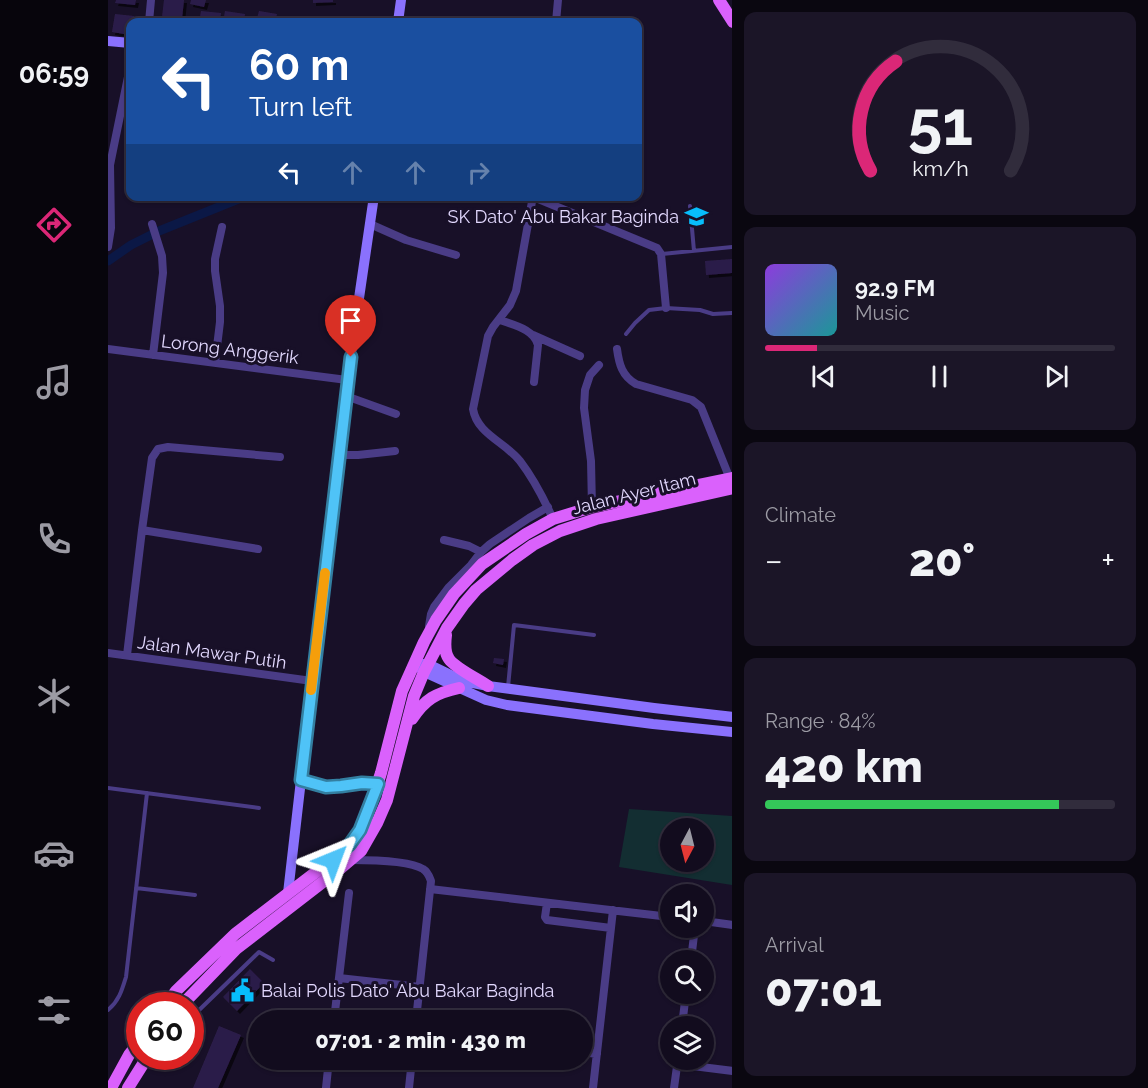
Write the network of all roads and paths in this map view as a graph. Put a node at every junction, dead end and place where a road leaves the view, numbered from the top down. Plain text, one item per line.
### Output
1 (151, 0) edge
2 (401, 0) edge
3 (558, 0) edge
4 (719, 0) edge
5 (149, 18) edge
6 (399, 18) edge
7 (556, 18) edge
8 (730, 18) edge
9 (108, 41) edge
10 (126, 43) edge
11 (126, 87) edge
12 (373, 201) edge
13 (531, 201) edge
14 (542, 201) edge
15 (690, 206) dead end
16 (370, 224) junction
17 (222, 226) dead end
18 (154, 229) dead end
19 (108, 247) edge
20 (732, 247) edge
21 (694, 251) junction
22 (661, 254) junction
23 (456, 255) dead end
24 (666, 308) junction
25 (732, 313) edge
26 (500, 320) junction
27 (532, 334) junction
28 (626, 334) dead end
29 (108, 349) edge
30 (617, 349) dead end
31 (153, 355) junction
32 (580, 356) dead end
33 (215, 363) junction
34 (599, 365) dead end
35 (347, 380) junction
36 (534, 382) dead end
37 (346, 396) junction
38 (396, 414) dead end
39 (395, 452) dead end
40 (339, 455) junction
41 (280, 457) dead end
42 (732, 482) edge
43 (592, 507) junction
44 (550, 513) junction
45 (142, 530) junction
46 (444, 540) dead end
47 (258, 549) dead end
48 (481, 552) junction
49 (447, 628) junction
50 (594, 634) dead end
51 (424, 642) junction
52 (108, 653) edge
53 (127, 655) junction
54 (422, 666) junction
55 (312, 681) junction
56 (488, 686) junction
57 (459, 688) junction
58 (508, 688) junction
59 (654, 708) junction
60 (732, 717) edge
61 (653, 724) junction
62 (405, 729) junction
63 (732, 732) edge
64 (301, 780) junction
65 (378, 784) junction
66 (108, 788) edge
67 (147, 793) junction
68 (259, 808) dead end
69 (369, 839) junction
70 (350, 860) junction
71 (381, 860) junction
72 (136, 888) junction
73 (430, 889) junction
74 (288, 893) junction
75 (349, 893) dead end
76 (195, 895) dead end
77 (547, 903) junction
78 (614, 910) junction
79 (660, 916) edge
80 (714, 922) edge
81 (732, 925) edge
82 (611, 928) junction
83 (273, 960) dead end
84 (339, 978) junction
85 (420, 987) junction
86 (175, 992) edge
87 (195, 992) edge
88 (204, 1005) edge
89 (108, 1010) edge
90 (335, 1010) edge
91 (417, 1010) edge
92 (593, 1053) edge
93 (597, 1054) junction
94 (126, 1060) edge
95 (714, 1068) edge
96 (139, 1070) edge
97 (328, 1070) edge
98 (411, 1070) edge
99 (677, 1070) edge
100 (732, 1071) edge
101 (111, 1088) edge
102 (128, 1088) edge
103 (326, 1088) edge
104 (409, 1088) edge
105 (593, 1088) edge
106 (674, 1088) edge

1 - 5 street
2 - 6 street
3 - 7 street
4 - 8 main road
9 - 10 street
11 - 19 street
12 - 16 street
13 - 26 street
14 - 22 street
15 - 21 lane
16 - 23 street
16 - 35 street
17 - 33 street
18 - 31 street
20 - 21 lane
21 - 22 lane
22 - 24 street
24 - 25 lane
24 - 28 lane
26 - 27 street
26 - 44 street
27 - 32 street
27 - 36 street
29 - 31 street, Lorong Anggerik
30 - 42 street
31 - 33 street, Lorong Anggerik
33 - 35 street, Lorong Anggerik
34 - 43 street
35 - 37 street
37 - 38 street
37 - 40 street
39 - 40 street
40 - 55 street
41 - 45 street
42 - 43 main road, Jalan Ayer Itam
42 - 49 main road, Jalan Ayer Itam
43 - 44 main road, Jalan Ayer Itam
44 - 48 street
44 - 51 main road, Jalan Ayer Itam
45 - 47 street
45 - 53 street
46 - 48 street
48 - 51 street
49 - 54 main road, Jalan Ayer Itam
49 - 56 main road
50 - 58 lane
51 - 54 main road, Jalan Ayer Itam
52 - 53 street, Jalan Mawar Putih
53 - 55 street, Jalan Mawar Putih
54 - 56 street
54 - 57 street
54 - 62 main road, Jalan Ayer Itam
54 - 65 main road, Jalan Ayer Itam
55 - 64 street
56 - 58 street
57 - 61 street
57 - 62 main road
58 - 59 street
59 - 60 street
59 - 61 street
61 - 63 street
62 - 69 main road, Jalan Ayer Itam
64 - 65 lane
64 - 74 street
65 - 74 main road, Jalan Ayer Itam
66 - 67 lane
67 - 68 lane
67 - 72 lane
69 - 70 main road, Jalan Ayer Itam
69 - 71 street
70 - 71 street
70 - 87 main road, Jalan Ayer Itam
71 - 73 street
72 - 76 lane
72 - 89 lane
73 - 77 street
73 - 85 street
74 - 86 main road, Jalan Ayer Itam
75 - 84 street
77 - 78 street
77 - 82 street
78 - 79 street
78 - 82 street
80 - 81 street
82 - 93 street
83 - 88 lane
84 - 85 street
84 - 90 street
85 - 91 street
92 - 93 street
93 - 105 street
94 - 101 main road
95 - 100 street
96 - 102 main road
97 - 103 street
98 - 104 street
99 - 106 street

